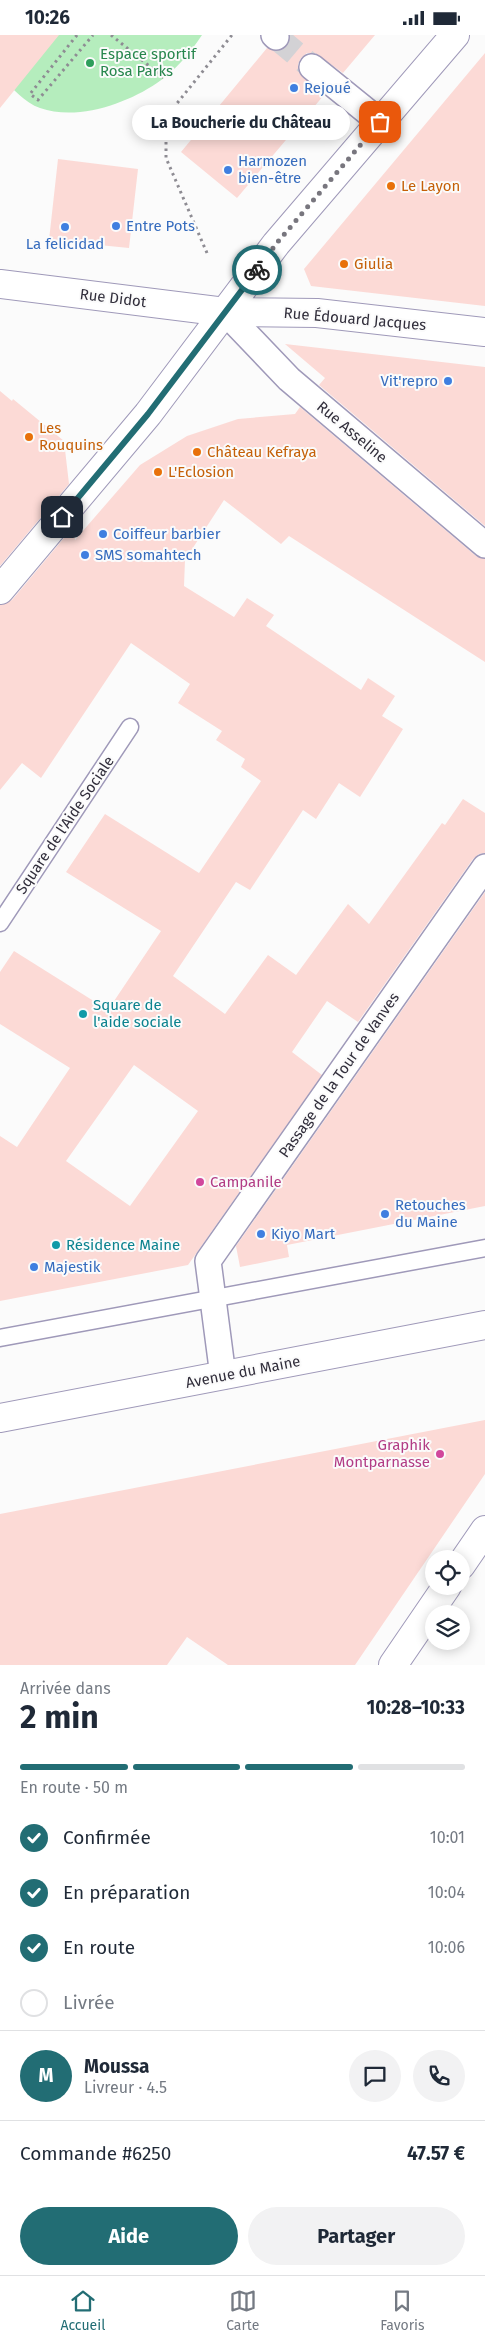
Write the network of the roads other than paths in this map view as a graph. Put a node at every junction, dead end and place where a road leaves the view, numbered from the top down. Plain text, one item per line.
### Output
1 (455, 35) edge
2 (312, 67) tunnel mouth
3 (380, 122) junction
4 (0, 284) edge
5 (225, 312) junction
6 (485, 332) edge
7 (485, 545) edge
8 (0, 590) edge
9 (130, 727) dead end
10 (485, 867) edge
11 (0, 923) edge
12 (485, 1248) edge
13 (213, 1299) junction
14 (485, 1325) edge
15 (0, 1339) edge
16 (223, 1376) junction
17 (0, 1418) edge
18 (485, 1530) edge
19 (470, 1552) edge
20 (441, 1595) edge
21 (394, 1665) edge

1 - 3 street
2 - 3 street
3 - 5 street
4 - 5 street, Rue Didot
5 - 6 street, Rue Édouard Jacques
5 - 7 street, Rue Asseline
5 - 8 street
9 - 11 lane, Square de l'Aide Sociale
10 - 13 street, Passage de la Tour de Vanves
12 - 13 lane
13 - 15 lane
13 - 16 street, Passage de la Tour de Vanves
14 - 16 street, Avenue du Maine
16 - 17 street, Avenue du Maine
18 - 19 street
20 - 21 street

